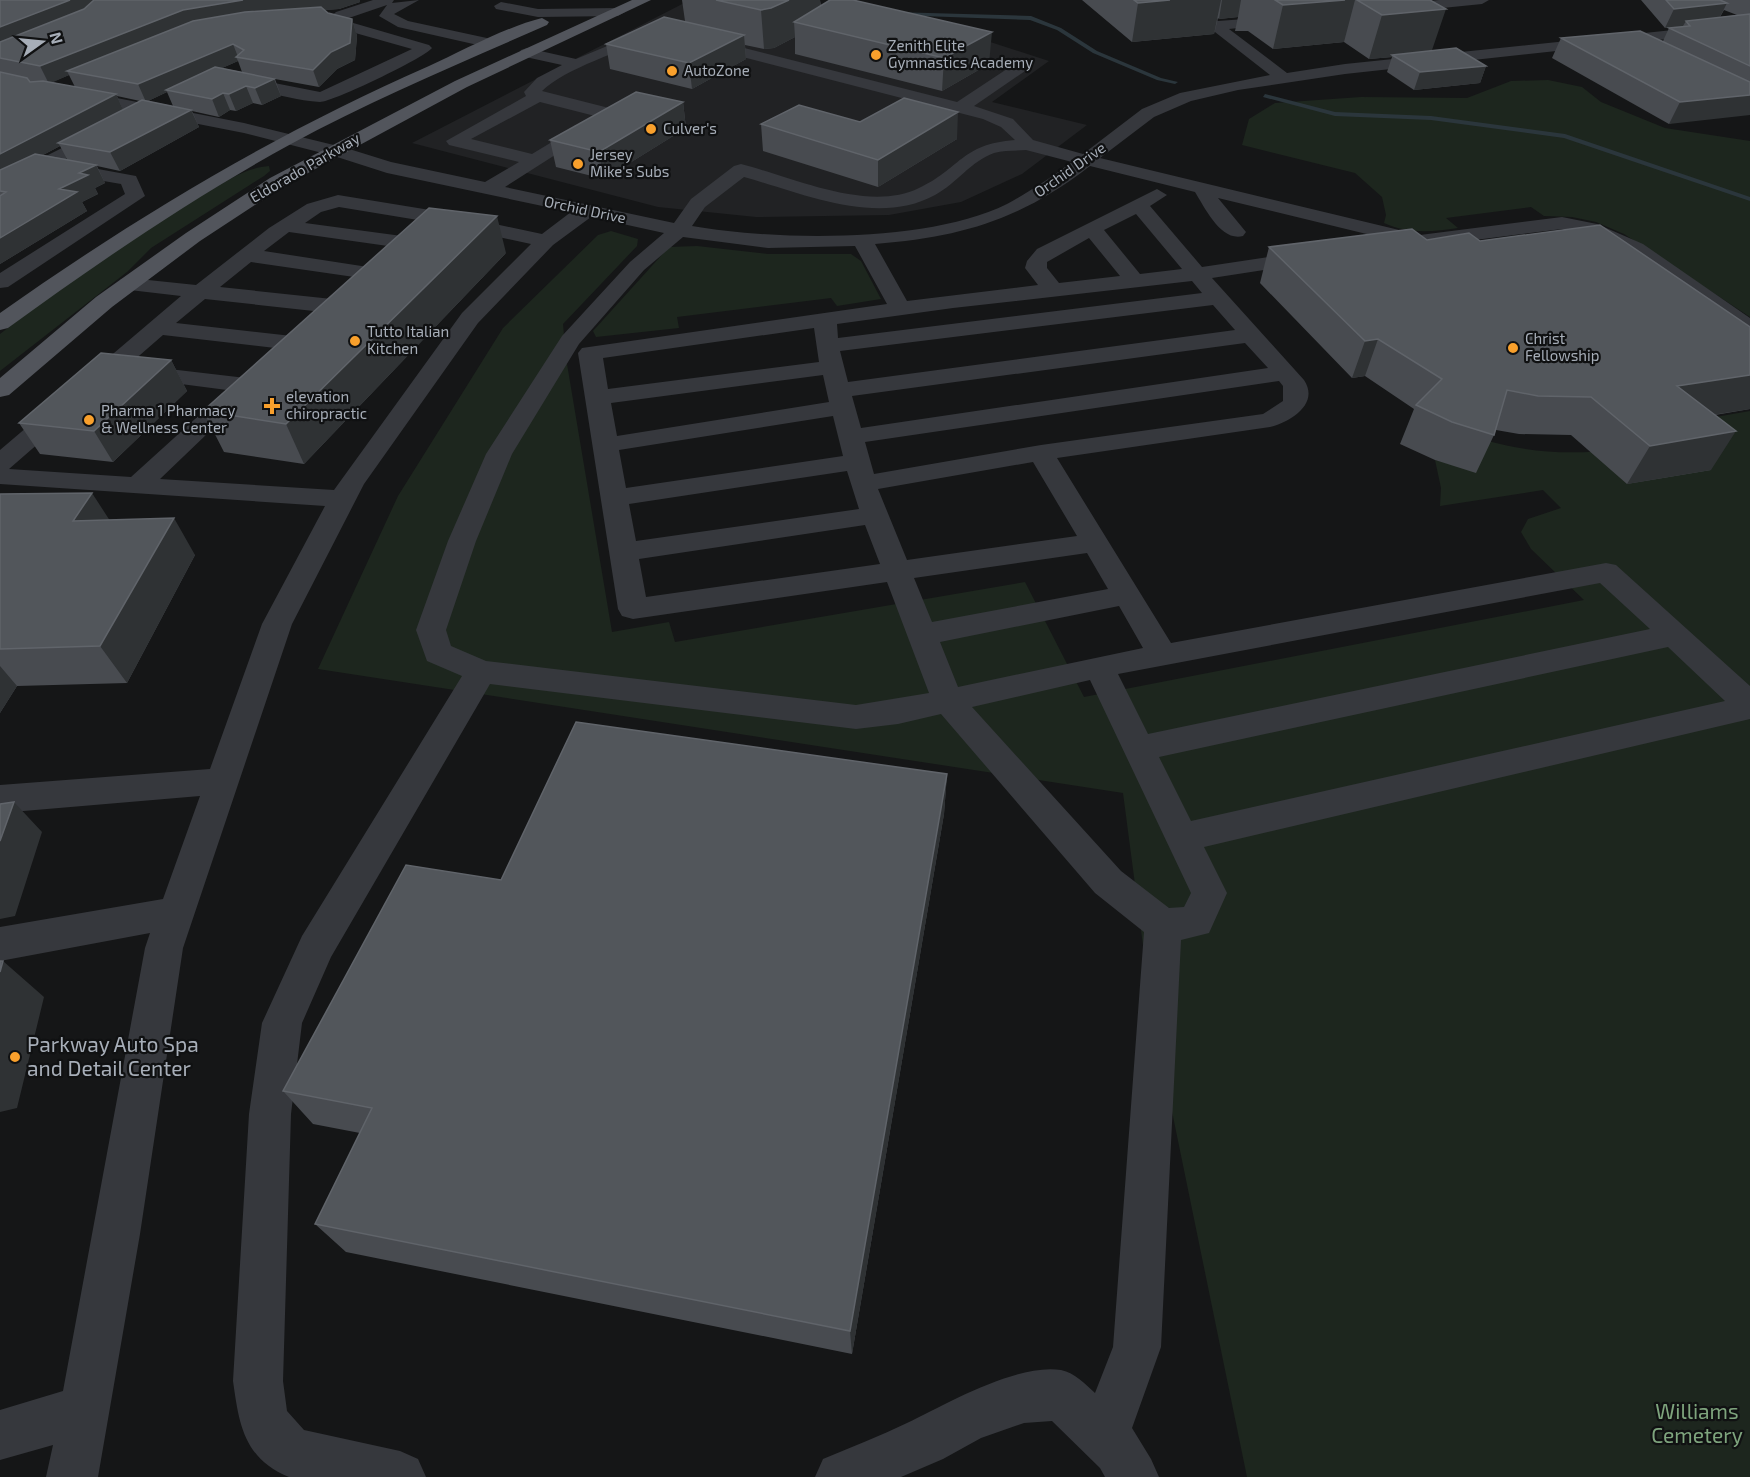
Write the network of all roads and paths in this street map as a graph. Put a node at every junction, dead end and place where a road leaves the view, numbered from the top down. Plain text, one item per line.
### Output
1 (387, 0) edge
2 (412, 0) edge
3 (591, 0) edge
4 (644, 0) edge
5 (1482, 0) edge
6 (1184, 2) edge
7 (1210, 3) dead end
8 (1406, 3) edge
9 (501, 6) dead end
10 (1377, 10) edge
11 (618, 12) junction
12 (562, 13) junction
13 (341, 15) junction
14 (320, 16) edge
15 (1720, 16) edge
16 (1296, 18) dead end
17 (1215, 26) junction
18 (1746, 26) edge
19 (664, 34) edge
20 (686, 38) edge
21 (1625, 39) junction
22 (491, 43) junction
23 (790, 47) dead end
24 (527, 53) junction
25 (1656, 54) edge
26 (771, 58) junction
27 (578, 64) junction
28 (248, 65) edge
29 (1022, 66) dead end
30 (1282, 77) junction
31 (78, 79) edge
32 (0, 80) edge
33 (48, 91) junction
34 (179, 96) edge
35 (538, 96) junction
36 (19, 104) edge
37 (960, 108) junction
38 (147, 110) junction
39 (94, 121) edge
40 (121, 123) junction
41 (287, 139) junction
42 (1027, 144) junction
43 (236, 148) dead end
44 (333, 150) junction
45 (263, 152) junction
46 (1087, 159) junction
47 (534, 160) junction
48 (42, 164) junction
49 (310, 164) junction
50 (387, 167) junction
51 (1192, 184) junction
52 (0, 186) edge
53 (488, 189) junction
54 (1139, 204) junction
55 (587, 210) junction
56 (430, 216) junction
57 (286, 226) junction
58 (1092, 229) junction
59 (679, 230) junction
60 (1236, 232) dead end
61 (862, 240) junction
62 (1420, 240) junction
63 (402, 242) junction
64 (546, 242) junction
65 (1361, 249) edge
66 (1326, 254) edge
67 (247, 255) junction
68 (368, 273) junction
69 (1197, 274) junction
70 (1135, 280) junction
71 (0, 282) edge
72 (129, 284) junction
73 (1053, 290) junction
74 (202, 291) junction
75 (1218, 298) junction
76 (332, 306) junction
77 (900, 308) junction
78 (825, 319) junction
79 (0, 323) edge
80 (158, 328) junction
81 (1750, 328) edge
82 (1251, 335) junction
83 (292, 343) junction
84 (580, 347) junction
85 (110, 369) junction
86 (259, 373) junction
87 (1284, 373) junction
88 (835, 378) junction
89 (0, 390) edge
90 (597, 398) junction
91 (606, 445) junction
92 (1041, 453) junction
93 (857, 461) junction
94 (0, 463) edge
95 (0, 476) edge
96 (138, 485) junction
97 (615, 498) junction
98 (342, 499) junction
99 (874, 514) junction
100 (1095, 543) junction
101 (624, 552) junction
102 (895, 571) junction
103 (1126, 595) junction
104 (921, 635) junction
105 (1673, 635) junction
106 (1163, 656) junction
107 (1099, 667) junction
108 (481, 672) junction
109 (948, 700) junction
110 (1750, 706) edge
111 (1138, 749) junction
112 (222, 781) junction
113 (0, 799) edge
114 (1181, 838) junction
115 (177, 912) junction
116 (1163, 925) junction
117 (0, 944) edge
118 (85, 1410) junction
119 (1104, 1434) junction
120 (0, 1435) edge
121 (72, 1477) edge
122 (400, 1477) edge
123 (841, 1477) edge
124 (1133, 1477) edge

1 - 13 street
2 - 22 street
3 - 12 main road, Eldorado Parkway
4 - 11 main road, Eldorado Parkway
5 - 8 street
6 - 7 street
6 - 17 street
8 - 10 street
9 - 12 street
11 - 12 street
11 - 24 main road, Eldorado Parkway
12 - 22 main road, Eldorado Parkway
13 - 14 street
13 - 28 street
15 - 18 street
16 - 17 street
17 - 30 street
18 - 21 street, Orchid Drive
19 - 27 street
20 - 26 street
21 - 25 street
21 - 30 street, Orchid Drive
22 - 24 main road
22 - 41 main road, Eldorado Parkway
23 - 26 street
24 - 27 street
24 - 44 main road, Eldorado Parkway
26 - 37 street
27 - 35 street
29 - 37 street
30 - 46 street, Orchid Drive
31 - 33 street
32 - 33 street, Orchid Drive
33 - 36 street
33 - 38 street, Orchid Drive
34 - 38 street
35 - 47 street
35 - 47 street
37 - 42 street
38 - 40 street
38 - 41 street, Orchid Drive
39 - 40 street
40 - 48 street
41 - 44 street, Orchid Drive
41 - 45 main road, Eldorado Parkway
42 - 46 street
42 - 59 street
43 - 45 street, Orchid Drive
44 - 49 main road, Eldorado Parkway
44 - 50 street, Orchid Drive
45 - 49 street, Orchid Drive
45 - 79 main road, Eldorado Parkway
46 - 51 street
46 - 61 street, Orchid Drive
47 - 53 street
48 - 52 street
48 - 71 street
49 - 50 street, Orchid Drive
49 - 72 main road, Eldorado Parkway
50 - 53 street, Orchid Drive
51 - 54 street
51 - 60 street
51 - 62 street
53 - 55 street, Orchid Drive
54 - 58 street
54 - 69 street
55 - 59 street, Orchid Drive
55 - 64 street
56 - 57 street
56 - 63 street
56 - 64 street
57 - 63 street
57 - 67 street
58 - 70 street
58 - 73 street
59 - 61 street, Orchid Drive
59 - 84 street
61 - 77 street
62 - 65 street
62 - 81 street
63 - 68 street
64 - 98 street
66 - 69 street
67 - 68 street
67 - 74 street
68 - 76 street
69 - 70 street
69 - 75 street
70 - 73 street
72 - 74 street
72 - 89 main road, Eldorado Parkway
73 - 77 street
74 - 76 street
74 - 80 street
75 - 82 street
75 - 88 street
76 - 83 street
77 - 78 street
78 - 84 street
78 - 88 street
80 - 83 street
80 - 85 street
82 - 87 street
82 - 88 street
83 - 86 street
84 - 90 street
84 - 108 street
85 - 86 street
85 - 94 street
86 - 96 street
87 - 92 street
87 - 93 street
88 - 90 street
88 - 91 street
88 - 93 street
90 - 91 street
91 - 97 street
92 - 93 street
92 - 100 street
93 - 97 street
93 - 99 street
95 - 96 street
96 - 98 street
97 - 101 street
98 - 112 street
99 - 101 street
99 - 102 street
100 - 102 street
100 - 103 street
101 - 102 street
102 - 104 street
103 - 104 street
103 - 106 street
104 - 109 street
105 - 106 street
105 - 110 street
105 - 111 street
106 - 107 street
107 - 109 street
107 - 111 street
108 - 109 street
108 - 122 street
109 - 116 street
110 - 114 street
111 - 114 street
112 - 113 street
112 - 115 street
114 - 116 street
115 - 117 street
115 - 118 street
116 - 119 street
118 - 120 street
118 - 121 street
119 - 123 street
119 - 124 street

